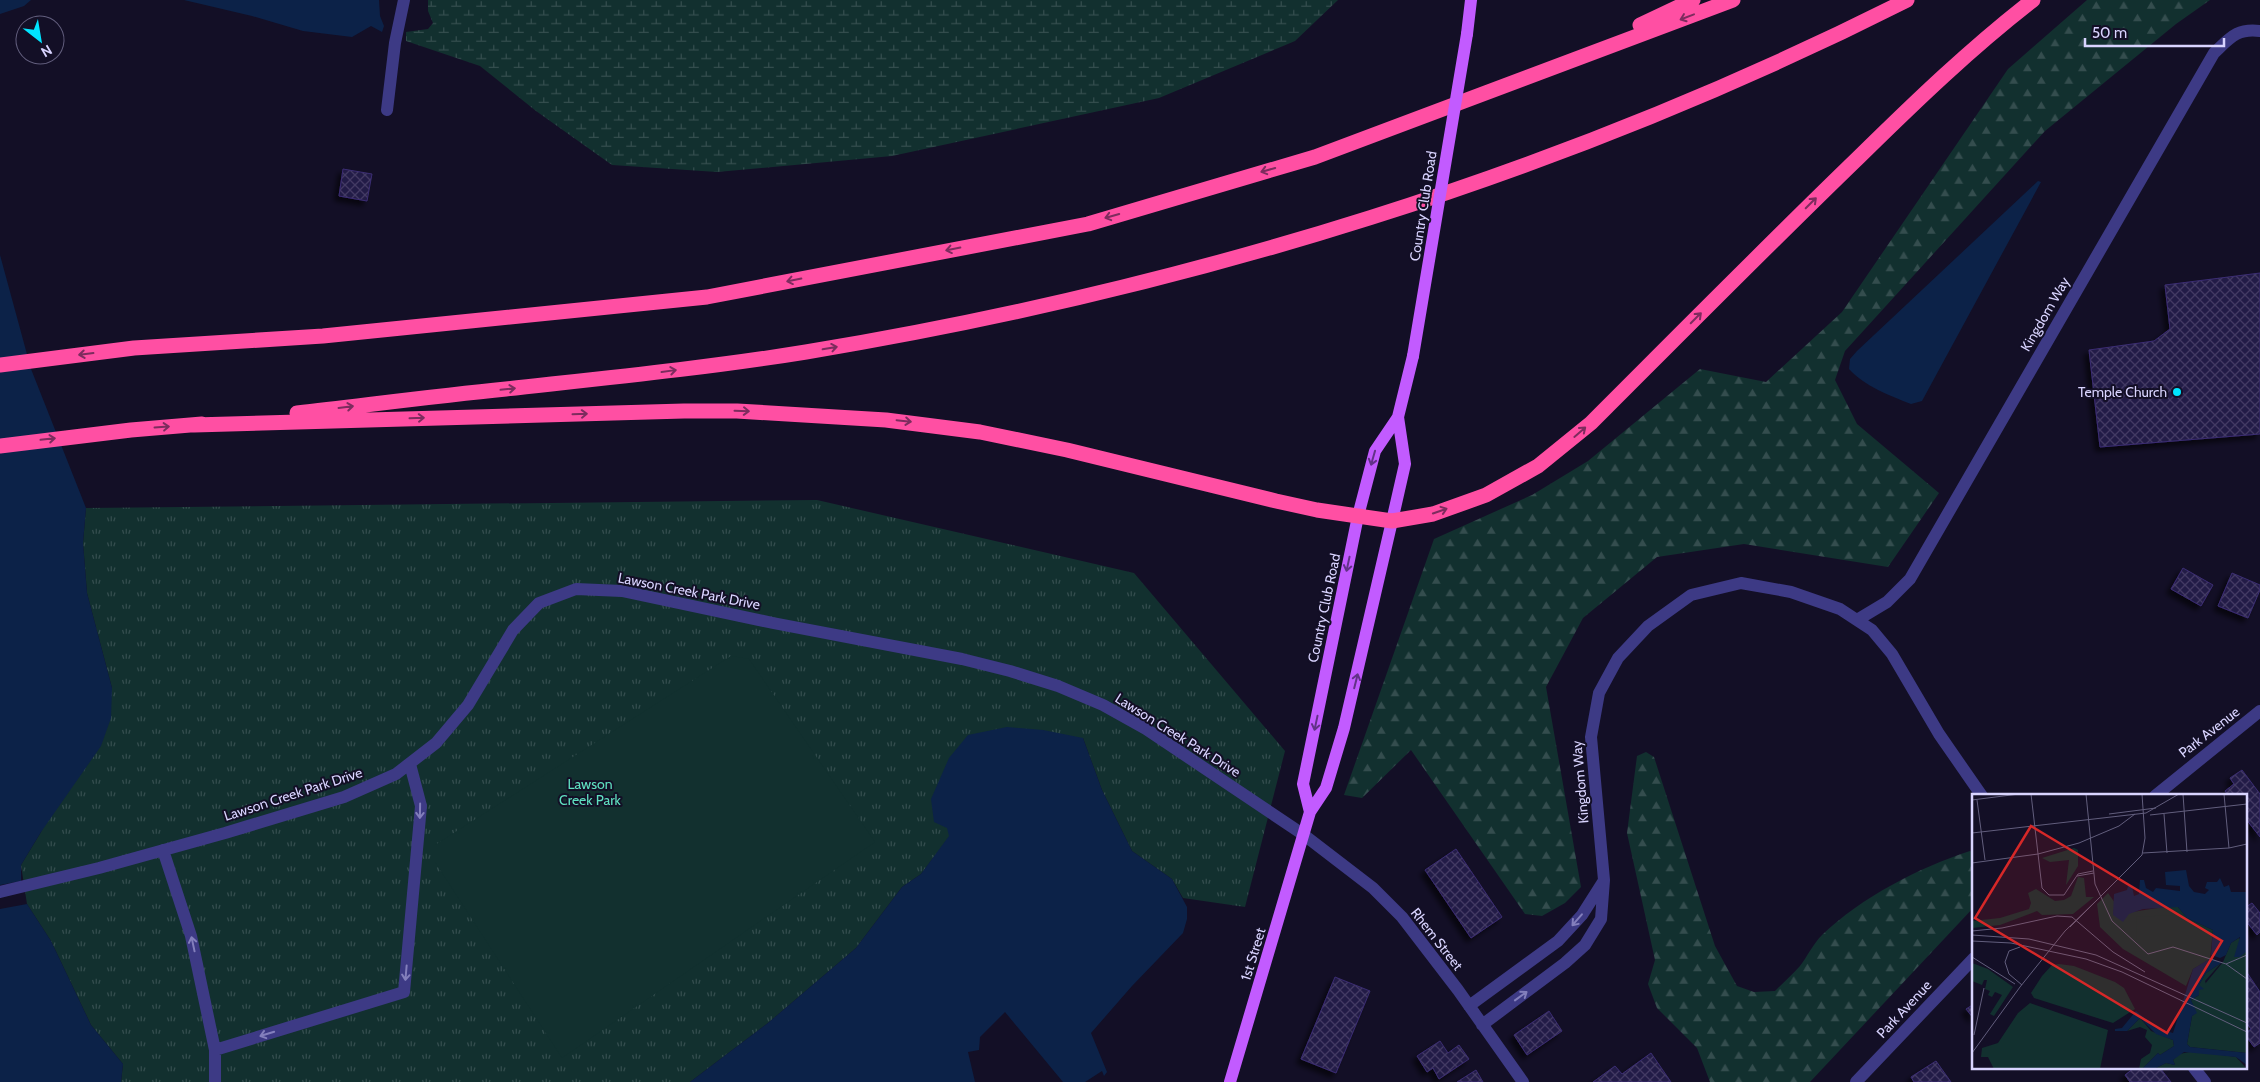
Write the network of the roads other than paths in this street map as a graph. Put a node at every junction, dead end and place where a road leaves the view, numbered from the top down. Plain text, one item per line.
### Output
1 (404, 0) edge
2 (1471, 0) edge
3 (1693, 0) edge
4 (1732, 0) edge
5 (1907, 0) edge
6 (2033, 0) edge
7 (2260, 31) edge
8 (387, 110) dead end
9 (1315, 156) junction
10 (0, 365) edge
11 (1398, 417) junction
12 (194, 425) junction
13 (0, 446) edge
14 (1358, 516) junction
15 (1392, 521) junction
16 (1857, 620) junction
17 (2260, 711) edge
18 (410, 764) junction
19 (1981, 794) edge
20 (2157, 794) edge
21 (1310, 812) junction
22 (1304, 835) junction
23 (163, 850) junction
24 (1604, 880) junction
25 (0, 892) edge
26 (1972, 960) edge
27 (1469, 1006) junction
28 (1482, 1025) junction
29 (216, 1050) junction
30 (2196, 1070) edge
31 (215, 1082) edge
32 (1230, 1082) edge
33 (1523, 1082) edge
34 (1856, 1082) edge
35 (2205, 1082) edge

1 - 8 street
2 - 11 main road, Country Club Road, bridge
3 - 9 highway
4 -> 9 highway
12 -> 5 highway
15 -> 6 highway
7 - 16 street, Kingdom Way
9 -> 10 highway
11 -> 14 main road, Country Club Road
11 - 15 main road, Country Club Road
13 -> 12 highway
12 -> 14 highway
14 - 15 highway
14 -> 21 main road, Country Club Road
21 -> 15 main road, Country Club Road
16 - 19 street, Kingdom Way
16 - 24 street, Kingdom Way
17 - 20 street, Park Avenue
18 - 22 street, Lawson Creek Park Drive
18 - 23 street, Lawson Creek Park Drive
18 -> 29 street
21 - 22 main road, Country Club Road
22 - 27 street, Rhem Street
22 - 32 main road, 1st Street
23 - 25 street, Lawson Creek Park Drive
29 -> 23 street
24 -> 27 street
28 -> 24 street, Kingdom Way
26 - 34 street, Park Avenue
27 - 28 street, Rhem Street
28 - 33 street, Rhem Street
29 - 31 street
30 - 35 street

